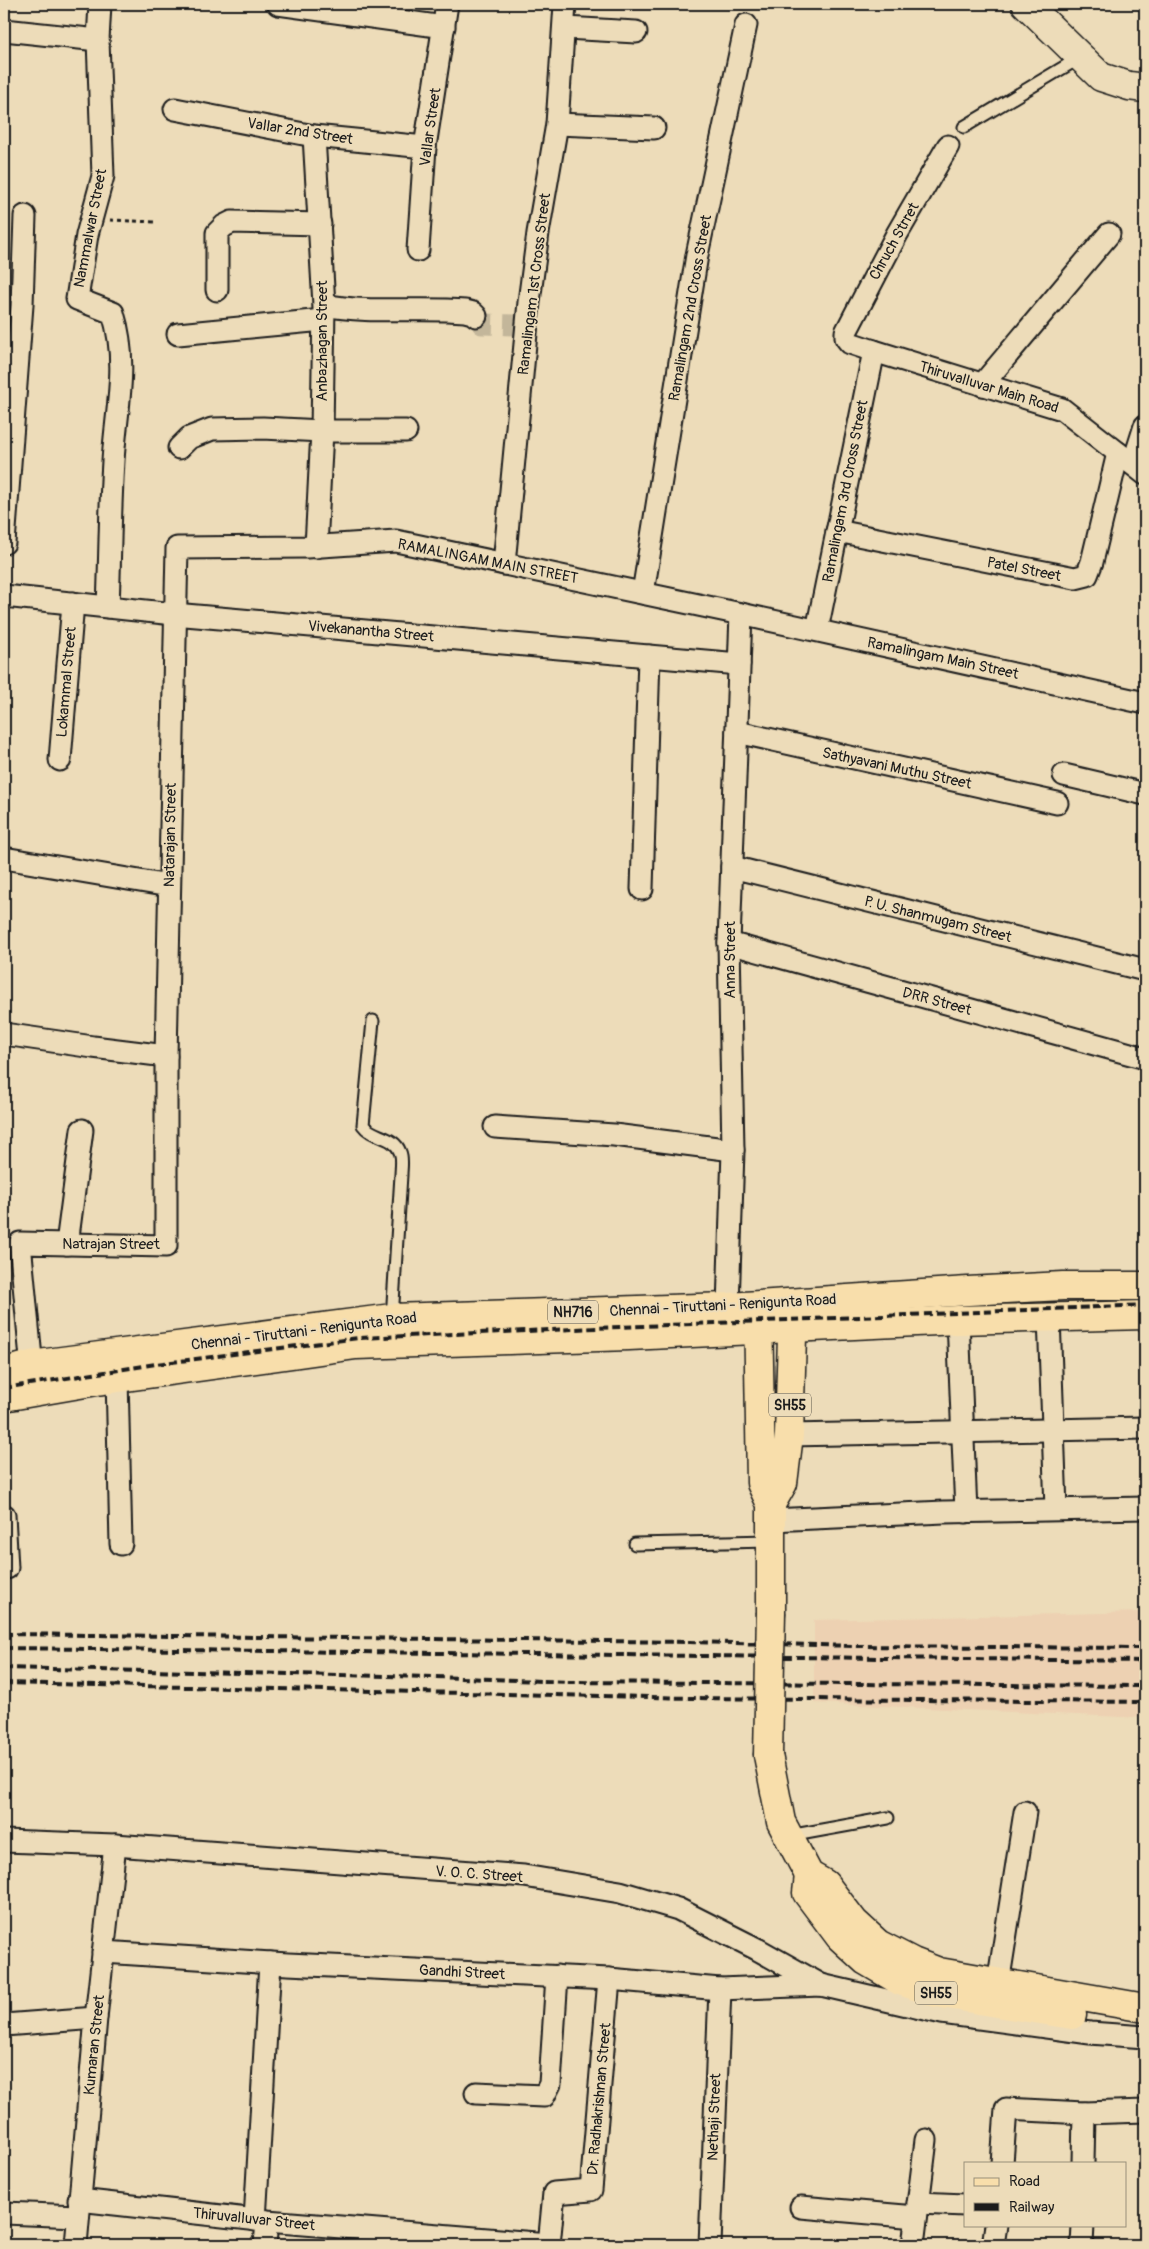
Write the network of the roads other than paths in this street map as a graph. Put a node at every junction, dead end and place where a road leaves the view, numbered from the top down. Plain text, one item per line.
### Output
1 (100, 4) edge
2 (278, 4) edge
3 (447, 4) edge
4 (565, 4) edge
5 (1026, 4) edge
6 (746, 24) dead end
7 (444, 27) junction
8 (565, 28) junction
9 (4, 30) edge
10 (636, 32) dead end
11 (98, 40) junction
12 (1081, 57) junction
13 (1145, 88) edge
14 (175, 109) dead end
15 (556, 124) junction
16 (964, 127) dead end
17 (654, 128) dead end
18 (314, 136) junction
19 (948, 146) dead end
20 (425, 147) junction
21 (24, 216) dead end
22 (320, 224) junction
23 (1109, 234) dead end
24 (418, 250) dead end
25 (217, 290) dead end
26 (323, 312) junction
27 (476, 316) tunnel mouth
28 (178, 334) dead end
29 (846, 338) joint
30 (874, 352) junction
31 (982, 385) junction
32 (1145, 426) edge
33 (322, 431) junction
34 (406, 431) dead end
35 (179, 448) dead end
36 (1132, 464) edge
37 (837, 531) junction
38 (4, 543) edge
39 (316, 547) junction
40 (504, 564) junction
41 (643, 593) junction
42 (4, 596) edge
43 (73, 603) junction
44 (108, 607) junction
45 (174, 614) junction
46 (741, 614) junction
47 (817, 630) junction
48 (649, 656) junction
49 (739, 664) junction
50 (1145, 703) edge
51 (737, 732) junction
52 (60, 760) dead end
53 (1064, 776) dead end
54 (1145, 794) edge
55 (1057, 803) dead end
56 (4, 858) edge
57 (732, 867) junction
58 (169, 886) junction
59 (642, 889) dead end
60 (729, 943) junction
61 (1145, 970) edge
62 (373, 1020) dead end
63 (4, 1034) edge
64 (166, 1056) junction
65 (1145, 1058) edge
66 (495, 1126) dead end
67 (82, 1130) dead end
68 (733, 1150) junction
69 (67, 1244) junction
70 (1145, 1286) edge
71 (991, 1290) junction
72 (728, 1307) junction
73 (1145, 1315) edge
74 (759, 1316) junction
75 (793, 1316) junction
76 (1049, 1317) junction
77 (991, 1319) junction
78 (958, 1320) junction
79 (390, 1331) junction
80 (4, 1372) edge
81 (117, 1378) junction
82 (33, 1379) junction
83 (4, 1397) edge
84 (1145, 1428) edge
85 (1054, 1430) junction
86 (962, 1432) junction
87 (789, 1436) junction
88 (1145, 1508) edge
89 (1056, 1509) junction
90 (966, 1512) junction
91 (4, 1515) edge
92 (771, 1522) junction
93 (121, 1544) dead end
94 (635, 1544) dead end
95 (7, 1568) dead end
96 (1025, 1812) dead end
97 (888, 1818) dead end
98 (789, 1836) junction
99 (4, 1841) edge
100 (115, 1845) junction
101 (809, 1875) junction
102 (103, 1952) junction
103 (270, 1963) junction
104 (556, 1976) junction
105 (609, 1979) junction
106 (998, 1984) junction
107 (821, 1985) junction
108 (720, 1989) junction
109 (1137, 2012) edge
110 (96, 2018) junction
111 (4, 2025) edge
112 (1145, 2037) edge
113 (476, 2093) dead end
114 (1145, 2111) edge
115 (1084, 2113) junction
116 (926, 2140) dead end
117 (1002, 2162) edge
118 (1083, 2162) edge
119 (964, 2206) edge
120 (802, 2207) dead end
121 (78, 2208) junction
122 (917, 2210) junction
123 (4, 2213) edge
124 (261, 2221) junction
125 (996, 2226) edge
126 (1082, 2226) edge
127 (76, 2245) edge
128 (265, 2245) edge
129 (549, 2245) edge
130 (710, 2245) edge
131 (913, 2245) edge
132 (993, 2245) edge
133 (1082, 2245) edge

1 - 11 street, Nammalwar Street
2 - 7 street
3 - 7 street, Vallar Street
4 - 8 street, Ramalingam 1st Cross Street
5 - 12 street
6 - 41 street, Ramalingam 2nd Cross Street
7 - 20 street, Vallar Street
8 - 10 street
8 - 15 street, Ramalingam 1st Cross Street
9 - 11 street
11 - 44 street, Nammalwar Street
12 - 13 street
12 - 16 lane
14 - 18 street, Vallar 2nd Street
15 - 17 street
15 - 40 street, Ramalingam 1st Cross Street
18 - 20 street, Vallar 2nd Street
18 - 22 street, Anbazhagan Street
19 - 29 street, Chruch Strret
20 - 24 street, Vallar Street
21 - 38 street
22 - 25 street
22 - 26 street, Anbazhagan Street
23 - 31 street
26 - 27 street
26 - 28 street
26 - 33 street, Anbazhagan Street
29 - 30 street, Thiruvalluvar Main Road
30 - 31 street, Thiruvalluvar Main Road
30 - 37 street, Ramalingam 3rd Cross Street
31 - 36 street, Thiruvalluvar Main Road
32 - 36 street
33 - 34 street
33 - 35 street
33 - 39 street, Anbazhagan Street
36 - 37 street, Patel Street
37 - 47 street, Ramalingam 3rd Cross Street
39 - 40 street, RAMALINGAM MAIN STREET
39 - 45 street, RAMALINGAM MAIN STREET
40 - 41 street, RAMALINGAM MAIN STREET
41 - 46 street, RAMALINGAM MAIN STREET
42 - 43 street, Vivekanantha Street
43 - 44 street, Vivekanantha Street
43 - 52 street, Lokammal Street
44 - 45 street, Vivekanantha Street
45 - 48 street, Vivekanantha Street
45 - 58 street, Natarajan Street
46 - 47 street, Ramalingam Main Street
46 - 49 street, Anna Street
47 - 50 street, Ramalingam Main Street
48 - 49 street, Vivekanantha Street
48 - 59 street
49 - 51 street, Anna Street
51 - 55 street, Sathyavani Muthu Street
51 - 57 street, Anna Street
53 - 54 street
56 - 58 street
57 - 60 street, Anna Street
57 - 61 street, P. U. Shanmugam Street
58 - 64 street, Natarajan Street
60 - 65 street, DRR Street
60 - 68 street, Anna Street
62 - 79 lane
63 - 64 street
64 - 69 street, Natrajan Street
66 - 68 street
67 - 69 street
68 - 72 street, Anna Street
69 - 82 street, Natrajan Street
70 - 71 main road, Chennai - Tiruttani - Renigunta Road / NH716
71 - 75 main road, Chennai - Tiruttani - Renigunta Road / NH716
71 - 77 main road
72 - 74 main road, Chennai - Tiruttani - Renigunta Road / NH716
72 - 79 main road, Chennai - Tiruttani - Renigunta Road / NH716
73 - 76 main road, Chennai - Tiruttani - Renigunta Road
74 - 75 main road, Chennai - Tiruttani - Renigunta Road / NH716
74 - 79 main road, Chennai - Tiruttani - Renigunta Road
74 - 92 main road, SH55
75 - 78 main road, Chennai - Tiruttani - Renigunta Road
75 - 87 main road, SH55
76 - 77 main road, Chennai - Tiruttani - Renigunta Road
76 - 85 street
77 - 78 main road, Chennai - Tiruttani - Renigunta Road
78 - 86 street
79 - 81 main road, Chennai - Tiruttani - Renigunta Road
79 - 82 main road, Chennai - Tiruttani - Renigunta Road / NH716
80 - 82 main road, Chennai - Tiruttani - Renigunta Road / NH716
81 - 82 main road, Chennai - Tiruttani - Renigunta Road
81 - 93 street
82 - 83 main road, Chennai - Tiruttani - Renigunta Road
84 - 85 street
85 - 86 street
85 - 89 street
86 - 87 street
86 - 90 street
87 - 92 main road, SH55
88 - 89 street
89 - 90 street
90 - 92 street
91 - 95 street
92 - 94 lane
92 - 98 main road, bridge
96 - 106 street
97 - 98 lane
98 - 101 main road
99 - 100 street, V. O. C. Street
100 - 102 street, Kumaran Street
100 - 107 street, V. O. C. Street
101 - 106 main road
101 - 109 main road, SH55
102 - 103 street, Gandhi Street
102 - 110 street, Kumaran Street
103 - 104 street, Gandhi Street
103 - 124 street
104 - 105 street, Gandhi Street
104 - 113 street
105 - 108 street, Gandhi Street
105 - 129 street, Dr. Radhakrishnan Street
106 - 109 main road
107 - 108 street, Gandhi Street
107 - 112 street
108 - 130 street, Nethaji Street
110 - 111 street
110 - 121 street, Kumaran Street
114 - 115 street
115 - 117 street
115 - 118 street
116 - 122 street
119 - 122 street
120 - 122 street
121 - 123 street, Thiruvalluvar Street
121 - 124 street, Thiruvalluvar Street
121 - 127 street, Kumaran Street
122 - 131 street
124 - 128 street
124 - 129 street, Thiruvalluvar Street
125 - 132 street
126 - 133 street

